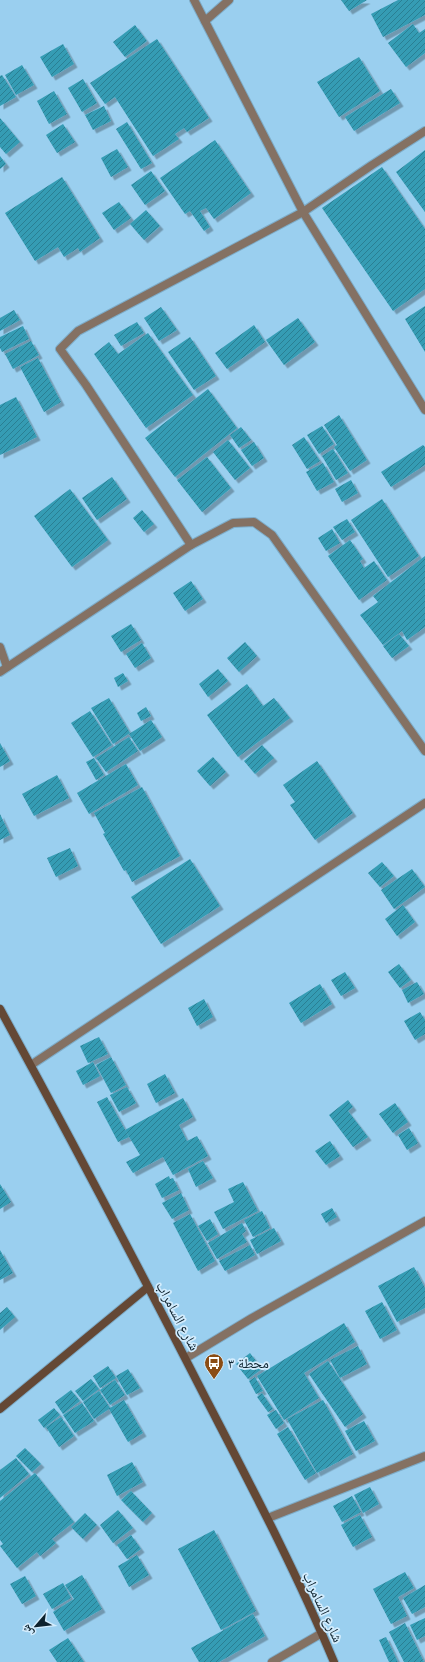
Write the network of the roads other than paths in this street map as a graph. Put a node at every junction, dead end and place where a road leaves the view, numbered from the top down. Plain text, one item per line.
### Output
1 (194, 0) edge
2 (229, 0) edge
3 (205, 21) junction
4 (425, 131) edge
5 (303, 212) junction
6 (425, 410) edge
7 (191, 546) junction
8 (0, 647) edge
9 (7, 667) junction
10 (0, 672) edge
11 (425, 751) edge
12 (425, 803) edge
13 (0, 1009) edge
14 (31, 1065) junction
15 (425, 1221) edge
16 (148, 1287) junction
17 (186, 1358) junction
18 (0, 1409) edge
19 (425, 1456) edge
20 (268, 1518) junction
21 (322, 1633) junction
22 (272, 1662) edge
23 (334, 1662) edge

1 - 3 street
2 - 3 street
3 - 5 street
4 - 5 street
5 - 6 street
5 - 7 street
7 - 9 street
7 - 11 street
8 - 9 street
9 - 10 street
12 - 14 street
13 - 14 street, شارع السامراب
14 - 16 street, شارع السامراب
15 - 17 street
16 - 17 street, شارع السامراب
16 - 18 street
17 - 20 street, شارع السامراب
19 - 20 street
20 - 21 street, شارع السامراب
21 - 22 street
21 - 23 street, شارع السامراب

